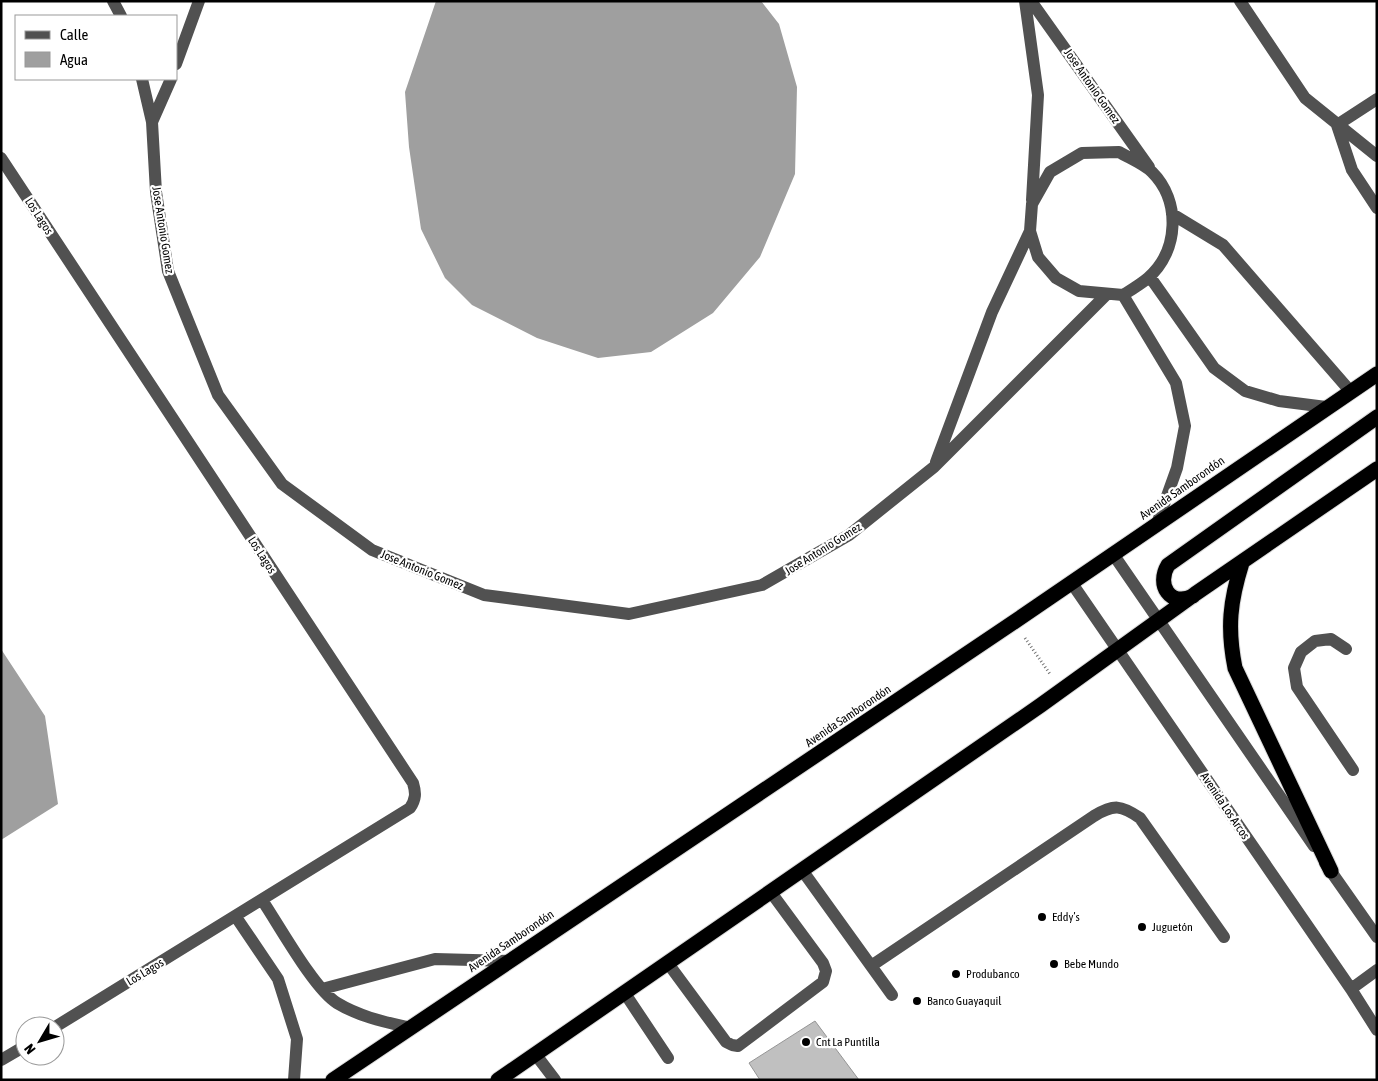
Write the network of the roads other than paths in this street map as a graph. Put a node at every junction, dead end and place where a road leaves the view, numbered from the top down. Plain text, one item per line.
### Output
1 (113, 1) edge
2 (199, 1) edge
3 (1025, 1) edge
4 (1031, 1) edge
5 (1240, 1) edge
6 (120, 15) edge
7 (178, 59) edge
8 (142, 80) edge
9 (171, 80) edge
10 (1377, 99) edge
11 (152, 122) junction
12 (1337, 125) junction
13 (1377, 156) edge
14 (1, 158) edge
15 (1152, 171) junction
16 (1032, 204) junction
17 (1377, 208) edge
18 (1172, 214) junction
19 (1030, 231) junction
20 (1150, 277) junction
21 (1106, 295) junction
22 (1123, 296) junction
23 (1377, 374) edge
24 (1351, 392) junction
25 (1326, 407) junction
26 (1377, 417) edge
27 (934, 467) junction
28 (1377, 469) edge
29 (1157, 524) junction
30 (1113, 554) junction
31 (1242, 563) junction
32 (1071, 582) junction
33 (1195, 594) junction
34 (1159, 621) junction
35 (1346, 649) dead end
36 (1118, 650) junction
37 (1353, 770) dead end
38 (802, 870) junction
39 (1331, 872) junction
40 (770, 891) junction
41 (262, 900) junction
42 (236, 917) junction
43 (1224, 937) dead end
44 (1377, 937) edge
45 (510, 961) junction
46 (667, 962) junction
47 (871, 966) junction
48 (1377, 970) edge
49 (322, 988) junction
50 (1351, 988) junction
51 (624, 992) junction
52 (892, 995) dead end
53 (65, 1021) edge
54 (410, 1028) junction
55 (1377, 1030) edge
56 (15, 1052) edge
57 (536, 1054) junction
58 (668, 1058) dead end
59 (1, 1060) edge
60 (501, 1079) edge
61 (294, 1080) edge
62 (333, 1080) edge
63 (555, 1080) edge

1 - 6 street
2 - 7 street
3 - 16 street
4 - 15 street, Jose Antonio Gomez
5 - 12 street
8 - 11 street, Jose Antonio Gomez
9 - 11 street, Jose Antonio Gomez
10 - 12 street
11 - 27 street, Jose Antonio Gomez
12 - 13 street
12 - 17 street
14 - 41 street, Los Lagos
15 - 16 street
15 - 18 street
16 - 19 street
18 - 20 street
18 - 24 street
19 - 21 street
19 - 27 street
20 - 22 street
20 - 25 street
21 - 22 street
21 - 27 street, Jose Antonio Gomez
22 - 29 street
23 - 24 highway, Avenida Samborondón
24 - 25 highway, Avenida Samborondón
25 - 29 highway, Avenida Samborondón
26 - 33 highway
28 - 31 highway
29 - 30 highway, Avenida Samborondón
30 - 32 highway, Avenida Samborondón
30 - 34 street
31 - 33 highway
31 - 39 highway
32 - 36 street, Avenida Los Arcos
32 - 45 highway, Avenida Samborondón
33 - 34 highway
34 - 36 highway
34 - 39 street
35 - 37 street
36 - 38 highway
36 - 50 street, Avenida Los Arcos
38 - 40 highway
38 - 47 street
39 - 44 street
40 - 46 highway
40 - 46 street
41 - 42 street, Los Lagos
41 - 49 street
42 - 53 street, Los Lagos
42 - 61 street
43 - 47 street
45 - 49 street
45 - 54 highway, Avenida Samborondón
46 - 51 highway
47 - 52 street
48 - 50 street
49 - 54 street
50 - 55 street, Avenida Los Arcos
51 - 57 highway
51 - 58 street
54 - 62 highway, Avenida Samborondón
56 - 59 street
57 - 60 highway
57 - 63 street

